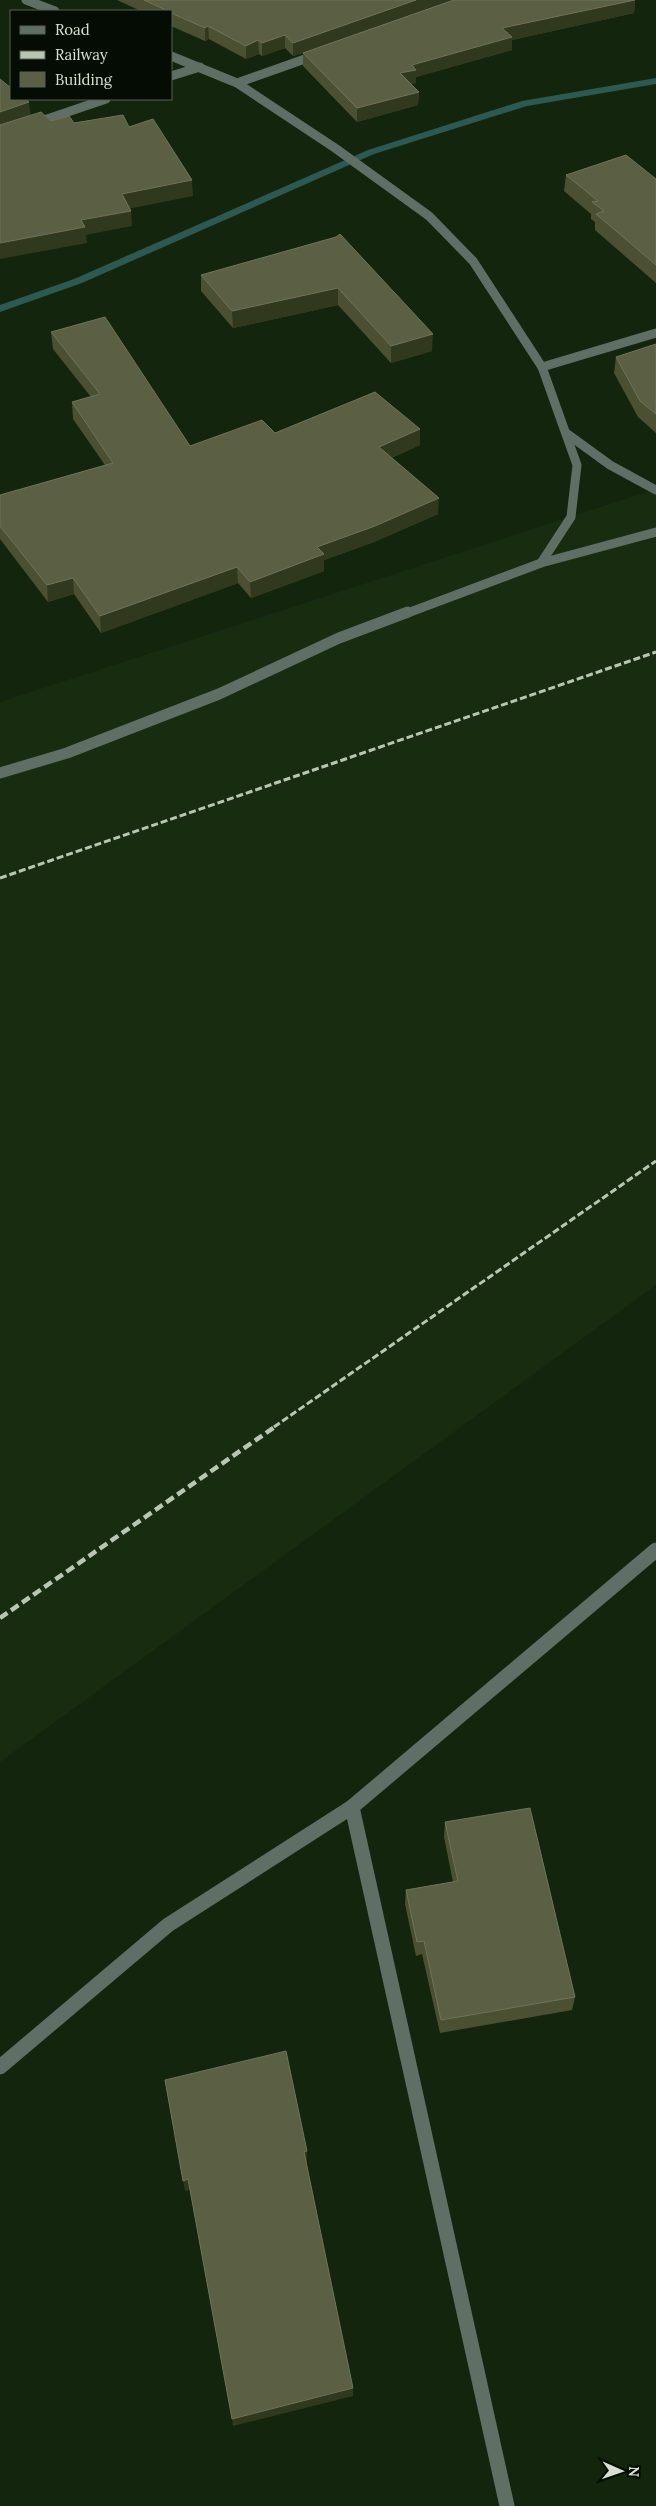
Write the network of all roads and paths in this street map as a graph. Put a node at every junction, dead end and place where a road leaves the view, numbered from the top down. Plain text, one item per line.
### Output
1 (26, 0) edge
2 (52, 10) edge
3 (331, 50) edge
4 (172, 56) edge
5 (200, 67) junction
6 (172, 76) edge
7 (237, 83) junction
8 (103, 100) edge
9 (0, 135) edge
10 (656, 333) edge
11 (542, 367) junction
12 (566, 433) junction
13 (656, 490) edge
14 (656, 532) edge
15 (541, 563) junction
16 (0, 773) edge
17 (656, 1550) edge
18 (352, 1807) junction
19 (0, 2067) edge
20 (507, 2506) edge

1 - 2 street
3 - 7 street
4 - 5 street
5 - 6 street
5 - 7 street
7 - 11 street
8 - 9 street
10 - 11 street
11 - 12 street
12 - 13 street
12 - 15 street
14 - 15 street
15 - 16 street
17 - 18 street
18 - 19 street
18 - 20 street

